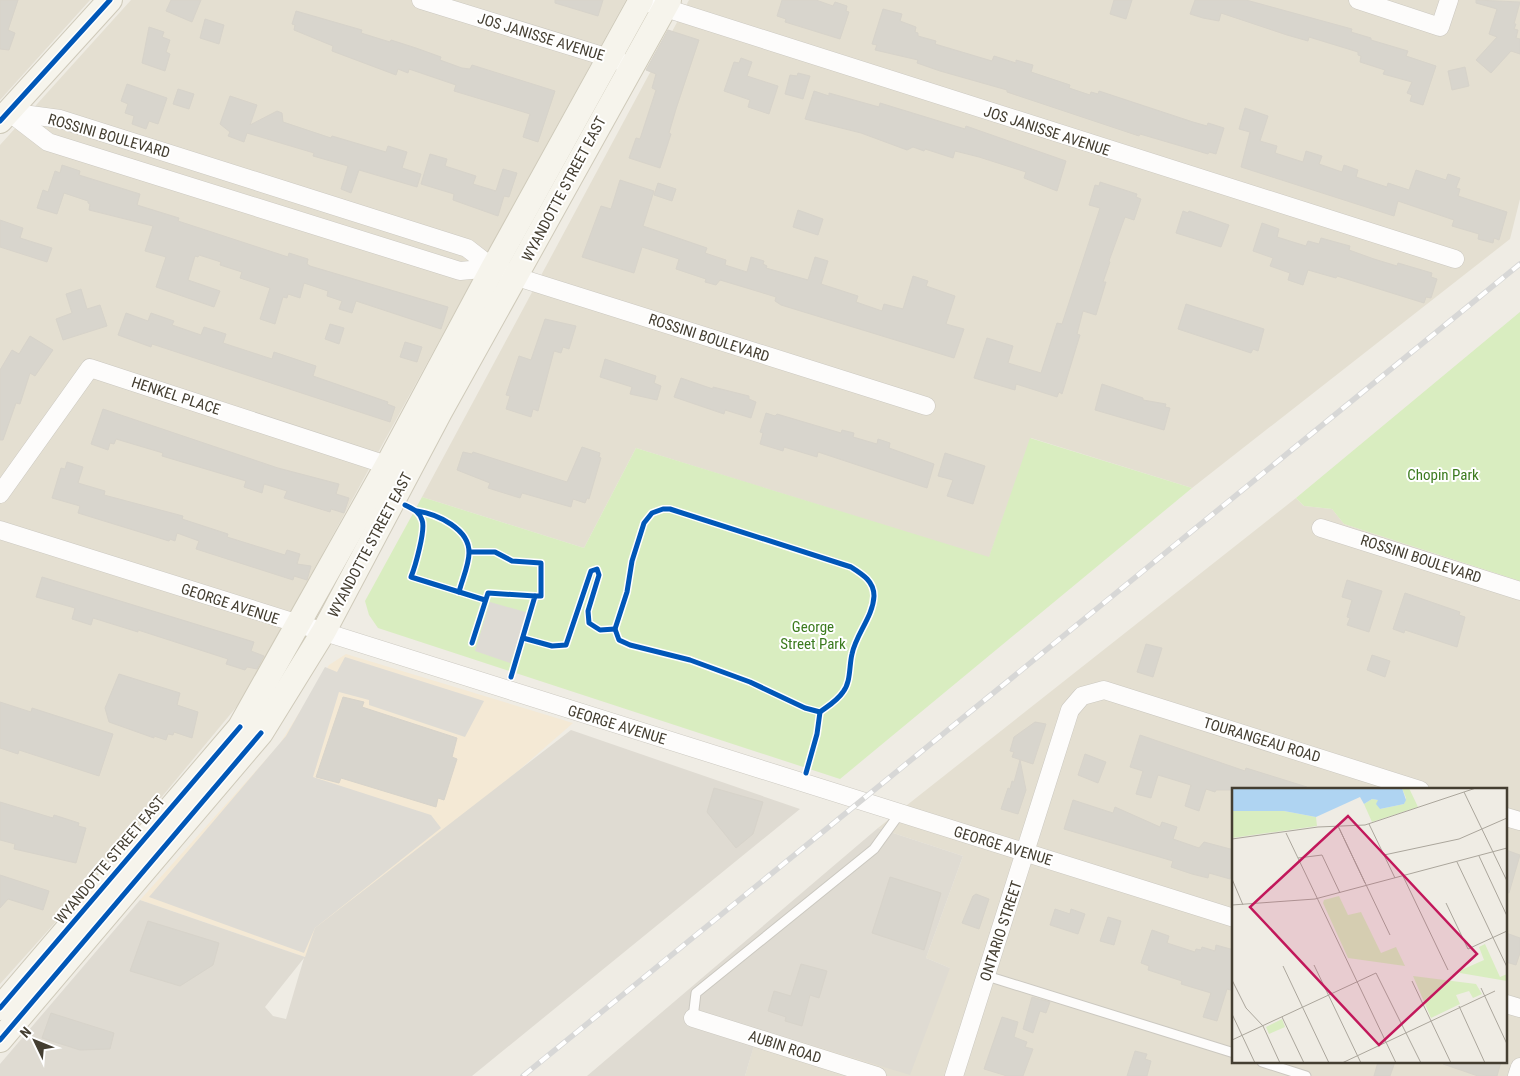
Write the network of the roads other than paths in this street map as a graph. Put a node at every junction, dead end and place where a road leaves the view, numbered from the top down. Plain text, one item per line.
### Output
1 (110, 0) edge
2 (640, 0) edge
3 (1358, 0) edge
4 (1449, 0) edge
5 (427, 1) edge
6 (667, 4) edge
7 (608, 57) junction
8 (632, 65) junction
9 (4, 116) edge
10 (200, 163) junction
11 (192, 187) junction
12 (335, 206) junction
13 (328, 229) junction
14 (1455, 259) dead end
15 (493, 268) junction
16 (517, 277) junction
17 (926, 406) dead end
18 (399, 468) junction
19 (0, 494) edge
20 (1322, 528) dead end
21 (0, 530) edge
22 (1520, 591) edge
23 (298, 626) junction
24 (324, 631) junction
25 (1104, 690) joint
26 (1414, 788) edge
27 (900, 813) junction
28 (1026, 853) junction
29 (1232, 917) edge
30 (986, 976) junction
31 (0, 1008) edge
32 (693, 1018) joint
33 (0, 1040) edge
34 (1232, 1052) edge
35 (1268, 1064) edge
36 (1520, 1068) edge
37 (877, 1076) edge
38 (954, 1076) edge
39 (1306, 1076) edge
40 (1517, 1076) edge

1 - 9 main road
2 - 6 street, JOS JANISSE AVENUE
2 - 7 main road, WYANDOTTE STREET EAST
3 - 4 street
5 - 7 street, JOS JANISSE AVENUE
6 - 8 main road, WYANDOTTE STREET EAST
6 - 14 street, JOS JANISSE AVENUE
7 - 8 street, JOS JANISSE AVENUE
7 - 15 main road, WYANDOTTE STREET EAST
8 - 16 main road, WYANDOTTE STREET EAST
9 - 10 street, ROSSINI BOULEVARD
9 - 11 street, ROSSINI BOULEVARD
10 - 11 street
10 - 12 street, ROSSINI BOULEVARD
11 - 13 street, ROSSINI BOULEVARD
12 - 13 street
12 - 15 street, ROSSINI BOULEVARD
13 - 15 street, ROSSINI BOULEVARD
15 - 16 street, ROSSINI BOULEVARD
15 - 18 main road, WYANDOTTE STREET EAST
16 - 17 street, ROSSINI BOULEVARD
16 - 18 main road, WYANDOTTE STREET EAST
18 - 19 street, HENKEL PLACE
18 - 23 main road, WYANDOTTE STREET EAST
18 - 24 main road, WYANDOTTE STREET EAST
20 - 22 street, ROSSINI BOULEVARD
21 - 23 street, GEORGE AVENUE
23 - 24 street, GEORGE AVENUE
23 - 31 main road, WYANDOTTE STREET EAST
24 - 27 street, GEORGE AVENUE
24 - 33 main road, WYANDOTTE STREET EAST
25 - 26 street, TOURANGEAU ROAD
25 - 28 street, ONTARIO STREET
27 - 28 street, GEORGE AVENUE
27 - 32 lane
28 - 29 street, GEORGE AVENUE
28 - 30 street, ONTARIO STREET
30 - 34 lane
30 - 38 street, ONTARIO STREET
32 - 37 street, AUBIN ROAD
35 - 39 lane
36 - 40 street

